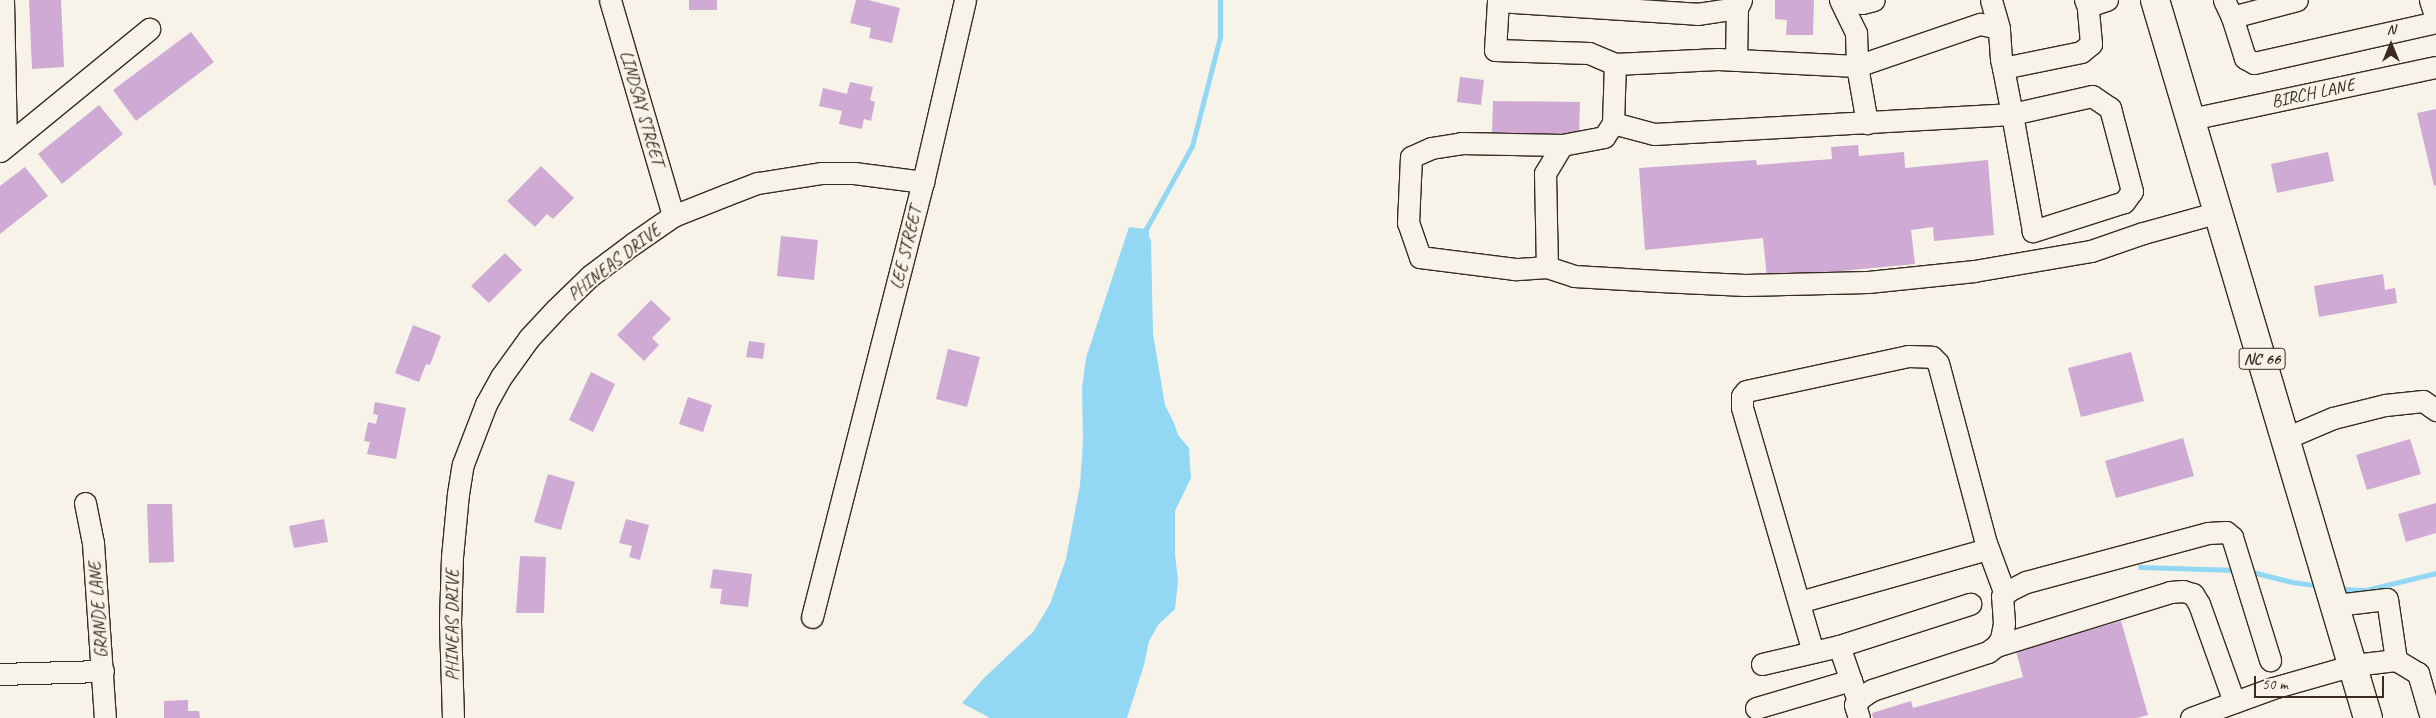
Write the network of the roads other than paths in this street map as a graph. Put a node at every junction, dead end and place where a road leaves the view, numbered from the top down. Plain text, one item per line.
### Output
1 (3, 0) edge
2 (610, 0) edge
3 (965, 0) edge
4 (1840, 0) edge
5 (1990, 0) edge
6 (2155, 0) edge
7 (2297, 0) edge
8 (2430, 0) edge
9 (2093, 2) edge
10 (1739, 4) edge
11 (2228, 8) edge
12 (2436, 18) edge
13 (2436, 22) edge
14 (149, 28) dead end
15 (1999, 28) junction
16 (1736, 60) junction
17 (1615, 64) junction
18 (1857, 66) junction
19 (2436, 67) edge
20 (2003, 68) junction
21 (2012, 114) junction
22 (2191, 119) junction
23 (1867, 122) junction
24 (1613, 123) junction
25 (1562, 145) junction
26 (3, 148) edge
27 (923, 182) junction
28 (2219, 212) junction
29 (673, 216) junction
30 (2033, 231) junction
31 (2032, 261) junction
32 (1547, 268) junction
33 (2436, 410) edge
34 (2286, 438) junction
35 (85, 503) dead end
36 (1988, 549) junction
37 (2005, 594) junction
38 (1798, 602) junction
39 (1970, 604) dead end
40 (2336, 605) junction
41 (812, 617) dead end
42 (1839, 646) junction
43 (1996, 646) junction
44 (1813, 652) junction
45 (2270, 660) dead end
46 (2396, 660) junction
47 (1762, 664) dead end
48 (2354, 665) junction
49 (103, 671) junction
50 (0, 674) edge
51 (1851, 680) junction
52 (2234, 702) junction
53 (1756, 708) dead end
54 (1859, 709) edge
55 (105, 718) edge
56 (453, 718) edge
57 (2191, 718) edge
58 (2368, 718) edge
59 (2431, 718) edge

1 - 26 street
2 - 29 street, LINDSAY STREET
3 - 27 street, LEE STREET
4 - 18 street
5 - 15 street
6 - 22 main road, NC 66
7 - 11 street
8 - 12 street
9 - 20 street
10 - 16 street
10 - 17 street
11 - 13 street
14 - 26 street
15 - 18 street
15 - 20 street
16 - 17 street
16 - 18 street
17 - 24 street
18 - 23 street
19 - 22 street, BIRCH LANE
20 - 21 street
21 - 23 street
21 - 30 street
21 - 30 street
22 - 28 main road, NC 66
23 - 24 street
24 - 25 street
25 - 32 street
25 - 32 street
27 - 29 street, PHINEAS DRIVE
27 - 41 street, LEE STREET
28 - 31 street
28 - 34 main road, NC 66
29 - 56 street, PHINEAS DRIVE
30 - 31 street
31 - 32 street
33 - 34 street
34 - 40 main road, NC 66
35 - 49 street, GRANDE LANE
36 - 37 street
36 - 38 street
36 - 38 street
37 - 43 street
37 - 45 street
38 - 44 street
39 - 42 street
40 - 46 street
40 - 48 main road, NC 66
42 - 44 street
42 - 51 street
43 - 52 street
43 - 54 street
44 - 47 street
46 - 48 street
46 - 59 street
48 - 52 street
48 - 58 main road, NC 66
49 - 50 street
49 - 55 street, GRANDE LANE
51 - 53 street
51 - 54 street
52 - 57 street

